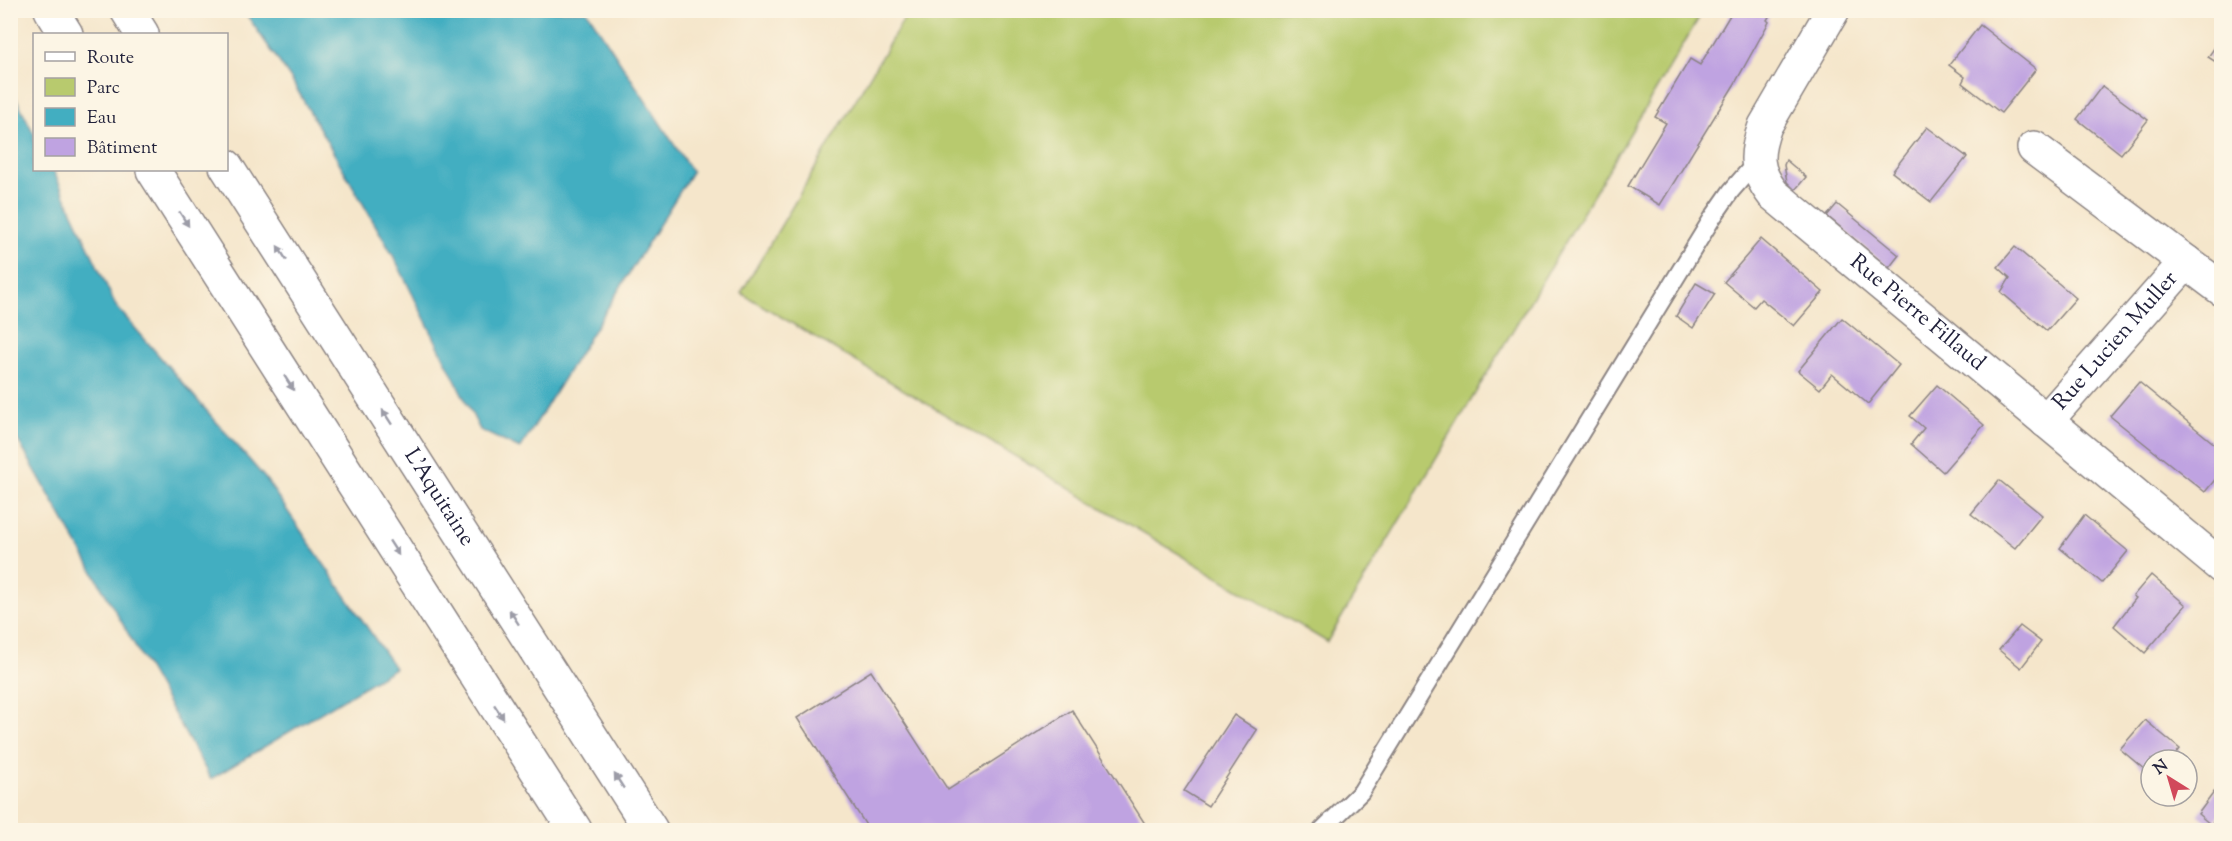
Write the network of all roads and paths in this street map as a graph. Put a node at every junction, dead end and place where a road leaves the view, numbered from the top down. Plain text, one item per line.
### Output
1 (51, 10) edge
2 (127, 10) edge
3 (1833, 10) edge
4 (65, 33) edge
5 (141, 33) edge
6 (2034, 148) dead end
7 (1757, 161) junction
8 (228, 169) edge
9 (154, 171) edge
10 (2186, 262) junction
11 (2222, 289) edge
12 (2046, 421) junction
13 (2222, 567) edge
14 (575, 831) edge
15 (651, 831) edge
16 (1322, 831) edge

1 - 4 main road
2 - 5 main road
3 - 7 main road
6 - 10 main road, Rue Lucien Muller
7 - 12 main road, Rue Pierre Fillaud
7 - 16 lane
15 -> 8 main road, L'Aquitaine
9 -> 14 main road
10 - 11 main road, Rue Lucien Muller
10 - 12 main road, Rue Lucien Muller
12 - 13 main road, Rue Pierre Fillaud

